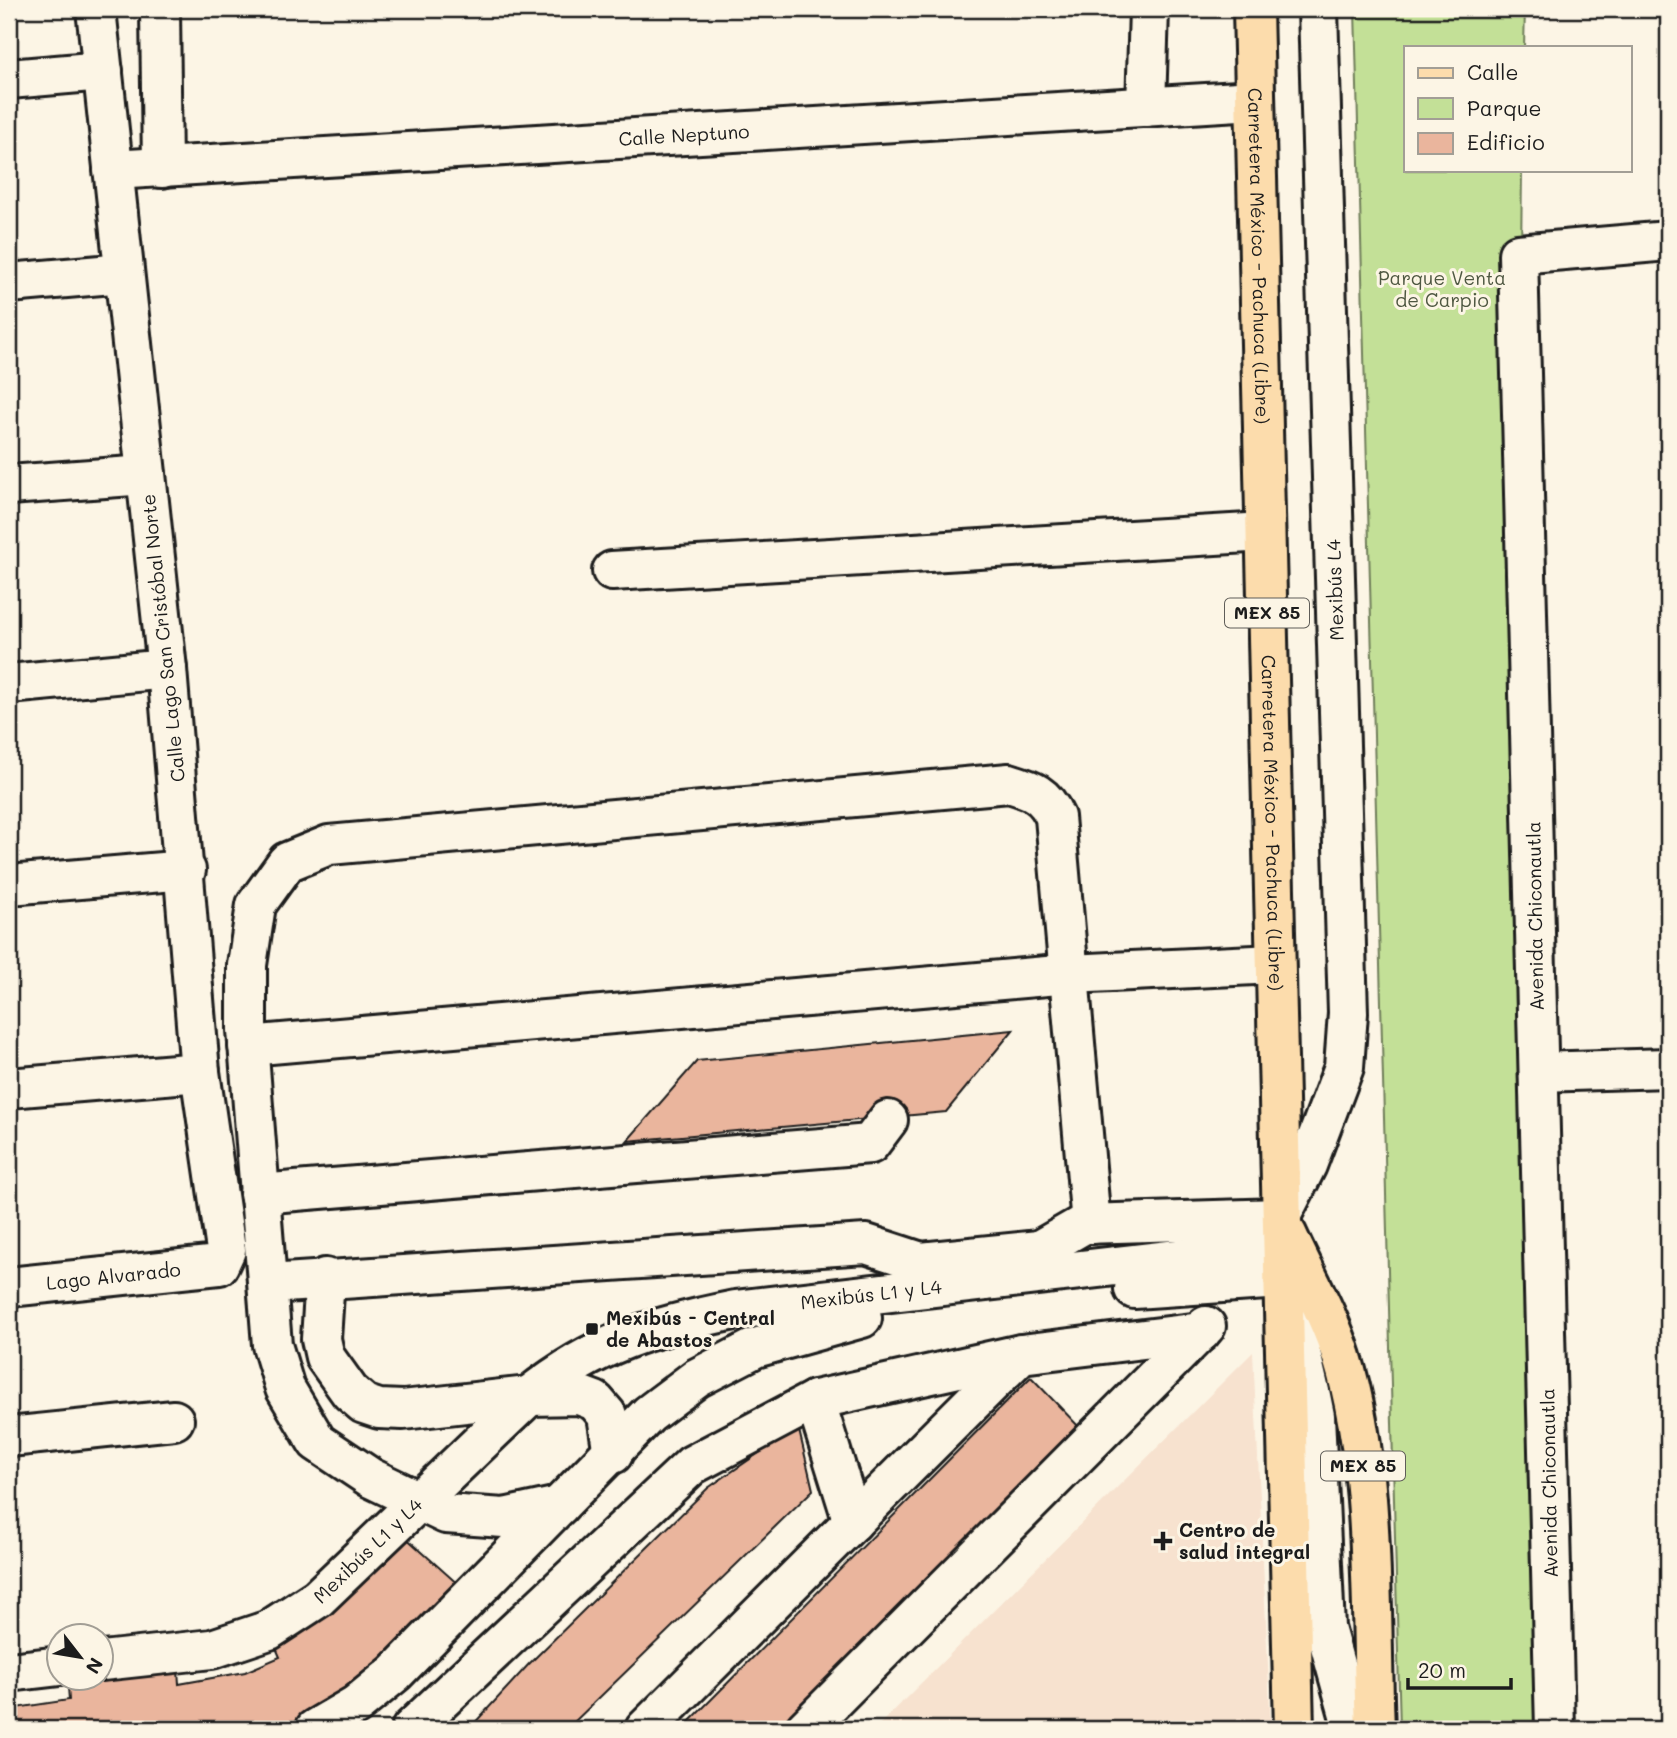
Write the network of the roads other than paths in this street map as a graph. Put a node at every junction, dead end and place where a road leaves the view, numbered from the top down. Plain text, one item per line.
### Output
1 (96, 9) edge
2 (160, 9) edge
3 (1148, 9) edge
4 (1253, 9) edge
5 (1318, 9) edge
6 (103, 71) junction
7 (9, 79) edge
8 (1255, 100) junction
9 (1146, 107) junction
10 (162, 168) junction
11 (113, 170) junction
12 (1668, 241) edge
13 (124, 273) junction
14 (9, 283) edge
15 (146, 475) junction
16 (9, 485) edge
17 (1265, 532) junction
18 (612, 571) dead end
19 (167, 669) junction
20 (9, 684) edge
21 (186, 870) junction
22 (9, 885) edge
23 (1275, 964) junction
24 (1070, 974) junction
25 (248, 1046) junction
26 (1668, 1068) edge
27 (200, 1072) junction
28 (1539, 1072) junction
29 (9, 1088) edge
30 (887, 1120) dead end
31 (259, 1194) junction
32 (1091, 1224) junction
33 (1266, 1258) junction
34 (219, 1265) joint
35 (325, 1278) junction
36 (268, 1284) junction
37 (9, 1287) edge
38 (1201, 1332) junction
39 (1283, 1337) junction
40 (1021, 1354) junction
41 (529, 1396) junction
42 (815, 1400) junction
43 (174, 1420) dead end
44 (9, 1437) edge
45 (613, 1454) junction
46 (421, 1502) junction
47 (559, 1506) junction
48 (853, 1522) junction
49 (116, 1659) edge
50 (46, 1668) edge
51 (9, 1672) edge
52 (315, 1729) edge
53 (411, 1729) edge
54 (645, 1729) edge
55 (806, 1729) edge
56 (1294, 1729) edge
57 (1306, 1729) edge
58 (1353, 1729) edge
59 (1375, 1729) edge
60 (1555, 1729) edge

1 - 6 street, Calle Lago San Cristóbal Norte
2 - 10 street
3 - 9 street
4 - 8 main road, Carretera México - Pachuca (Libre) / MEX 85
5 - 33 street, Mexibús L4
6 - 7 street
6 - 11 street, Calle Lago San Cristóbal Norte
8 - 9 street, Calle Neptuno
8 - 17 main road, Carretera México - Pachuca (Libre) / MEX 85
9 - 10 street, Calle Neptuno
10 - 11 street, Calle Neptuno
11 - 13 street, Calle Lago San Cristóbal Norte
12 - 28 street, Avenida Chiconautla
13 - 14 street
13 - 15 street, Calle Lago San Cristóbal Norte
15 - 16 street
15 - 19 street, Calle Lago San Cristóbal Norte
17 - 18 street
17 - 23 main road, Carretera México - Pachuca (Libre) / MEX 85
19 - 20 street
19 - 21 street, Calle Lago San Cristóbal Norte
21 - 22 street
21 - 27 street, Calle Lago San Cristóbal Norte
23 - 24 street
23 - 33 main road, Carretera México - Pachuca (Libre) / MEX 85
24 - 25 street
24 - 25 street
24 - 32 street
25 - 31 street
26 - 28 street
27 - 29 street
27 - 34 street, Calle Lago San Cristóbal Norte
28 - 60 street, Avenida Chiconautla
30 - 31 street
31 - 36 street
32 - 33 street
32 - 35 street
33 - 38 street
33 - 39 main road, Carretera México - Pachuca (Libre) / MEX 85
33 - 41 street, Mexibús L1 y L4
33 - 45 street, Mexibús L1 y L4
33 - 58 street
33 - 59 main road, Carretera México - Pachuca (Libre) / MEX 85
34 - 37 street, Lago Alvarado
35 - 36 street
35 - 41 street
36 - 46 street
38 - 40 street
38 - 55 street
39 - 56 main road, Carretera México - Pachuca (Libre) / MEX 85
39 - 57 street
40 - 42 street
40 - 48 street
41 - 45 street
41 - 46 street, Mexibús L1 y L4
42 - 48 street
42 - 53 street
43 - 44 street
45 - 47 street, Mexibús L1 y L4
46 - 47 street
46 - 49 street, Mexibús L1 y L4
47 - 52 street, Mexibús L1 y L4
48 - 54 street
50 - 51 street

